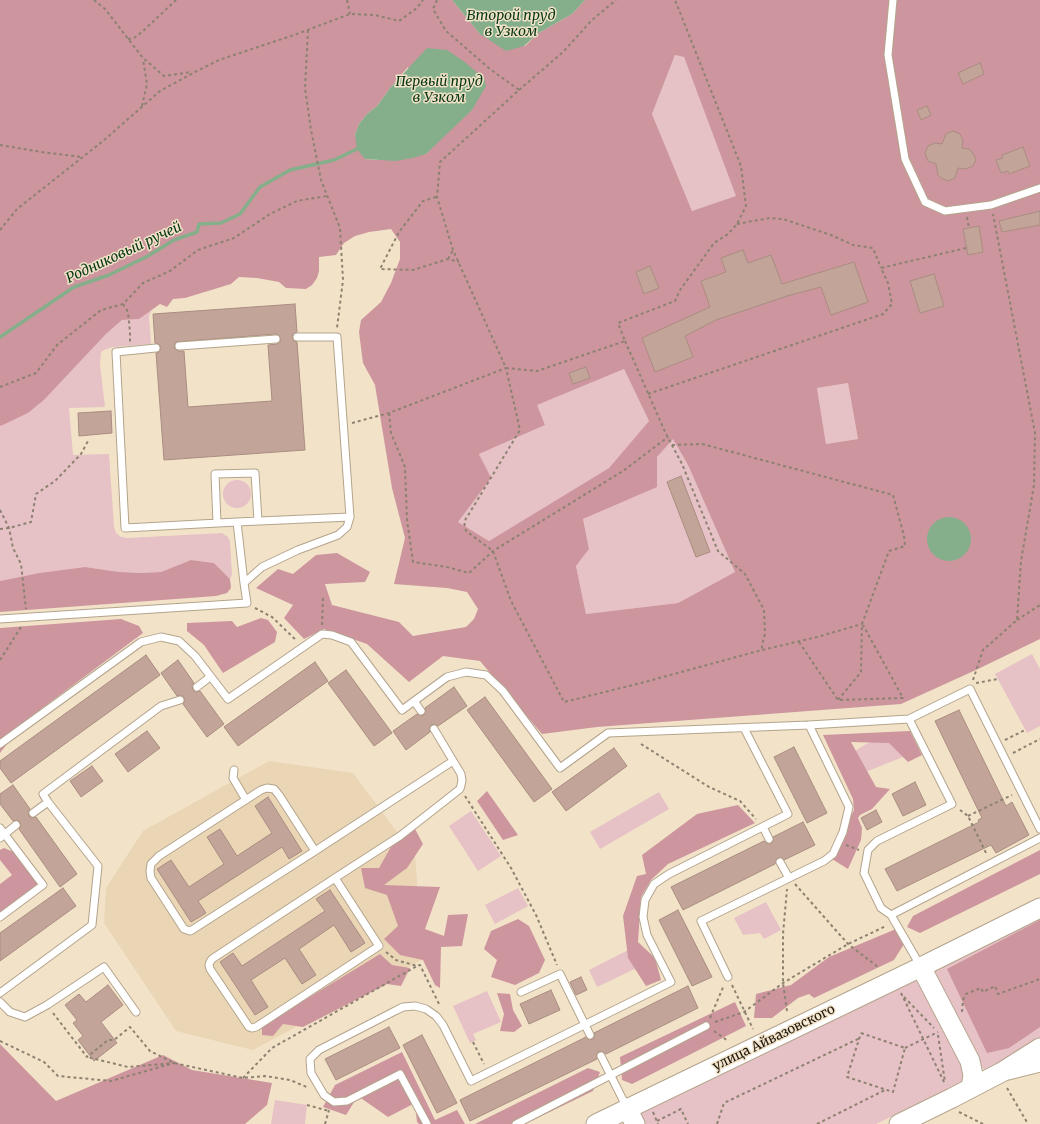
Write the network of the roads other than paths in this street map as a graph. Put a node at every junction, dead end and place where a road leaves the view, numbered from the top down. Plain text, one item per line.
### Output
1 (893, 0) edge
2 (1040, 188) edge
3 (297, 337) dead end
4 (276, 338) dead end
5 (178, 346) dead end
6 (156, 348) dead end
7 (350, 517) junction
8 (258, 521) junction
9 (237, 522) junction
10 (217, 523) junction
11 (244, 583) junction
12 (0, 619) edge
13 (210, 677) junction
14 (197, 687) dead end
15 (180, 700) dead end
16 (414, 701) junction
17 (421, 711) dead end
18 (909, 719) junction
19 (809, 725) junction
20 (744, 728) junction
21 (434, 729) dead end
22 (0, 744) edge
23 (453, 761) junction
24 (234, 770) dead end
25 (246, 800) junction
26 (48, 802) junction
27 (33, 813) dead end
28 (16, 825) dead end
29 (763, 827) junction
30 (1040, 829) edge
31 (1, 833) edge
32 (1040, 838) edge
33 (769, 839) dead end
34 (315, 850) junction
35 (780, 862) dead end
36 (335, 878) junction
37 (788, 878) junction
38 (1040, 908) edge
39 (0, 917) edge
40 (892, 918) junction
41 (922, 967) junction
42 (728, 977) road end
43 (521, 992) dead end
44 (0, 993) edge
45 (0, 1002) edge
46 (136, 1012) dead end
47 (584, 1025) junction
48 (706, 1026) road end
49 (590, 1035) dead end
50 (1040, 1048) edge
51 (601, 1056) dead end
52 (1040, 1063) edge
53 (611, 1075) junction
54 (1004, 1080) junction
55 (971, 1088) junction
56 (631, 1116) edge
57 (918, 1120) edge
58 (427, 1124) edge
59 (516, 1124) edge
60 (596, 1124) edge
61 (898, 1124) edge

1 - 2 lane
3 - 7 lane
4 - 5 lane
6 - 10 lane
7 - 8 lane
7 - 11 lane
8 - 9 lane
8 - 10 lane
9 - 10 lane
9 - 11 lane
11 - 12 lane
13 - 14 lane
13 - 16 lane
13 - 22 lane
15 - 26 lane
16 - 17 lane
16 - 20 lane
18 - 19 lane
18 - 30 lane
18 - 40 lane
19 - 20 lane
19 - 37 lane
20 - 29 lane
21 - 23 lane
23 - 34 lane
23 - 36 lane
24 - 25 lane
25 - 34 lane
25 - 34 lane
26 - 27 lane
26 - 44 lane
28 - 31 lane
29 - 33 lane
29 - 47 lane
31 - 39 lane
32 - 40 lane
35 - 37 lane
36 - 36 lane
37 - 42 lane
38 - 41 main road, улица Айвазовского
40 - 41 lane
41 - 55 main road
41 - 56 main road, улица Айвазовского
43 - 47 lane
45 - 46 lane
47 - 49 lane
47 - 58 lane
48 - 53 lane
50 - 54 main road
51 - 53 lane
52 - 54 street
53 - 56 lane
53 - 59 lane
54 - 55 main road
55 - 57 main road
56 - 60 main road, улица Айвазовского
57 - 61 main road

